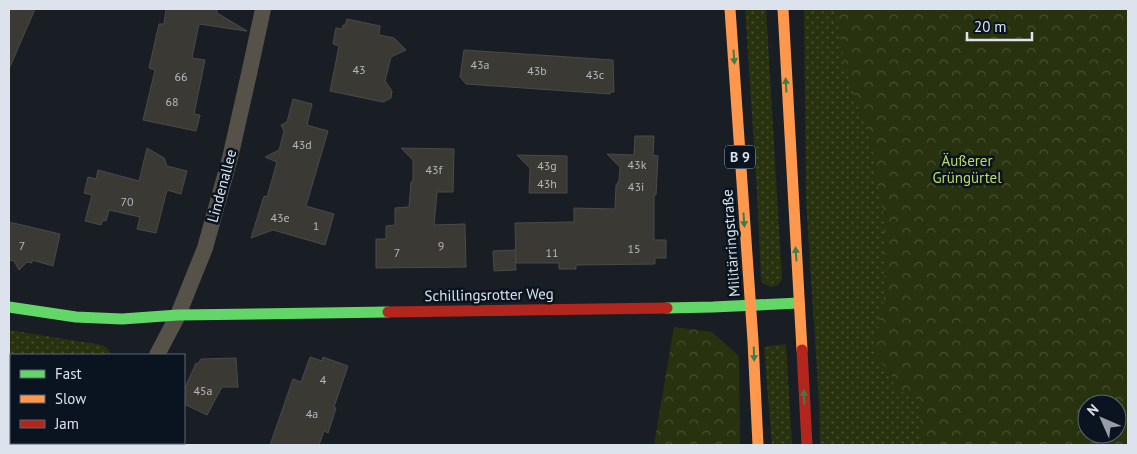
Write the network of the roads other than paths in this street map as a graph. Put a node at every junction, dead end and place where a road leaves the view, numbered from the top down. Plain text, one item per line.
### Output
1 (263, 9) edge
2 (730, 9) edge
3 (783, 9) edge
4 (799, 303) junction
5 (751, 305) junction
6 (9, 307) edge
7 (178, 315) junction
8 (158, 354) edge
9 (758, 445) edge
10 (807, 445) edge

1 - 7 street, Lindenallee
2 -> 5 main road, Militärringstraße / B 9
4 -> 3 main road
4 - 5 main road, Schillingsrotter Weg
10 -> 4 main road
5 - 7 main road, Schillingsrotter Weg
5 -> 9 main road, Militärringstraße / B 9
6 - 7 main road, Schillingsrotter Weg
7 - 8 street, Lindenallee

